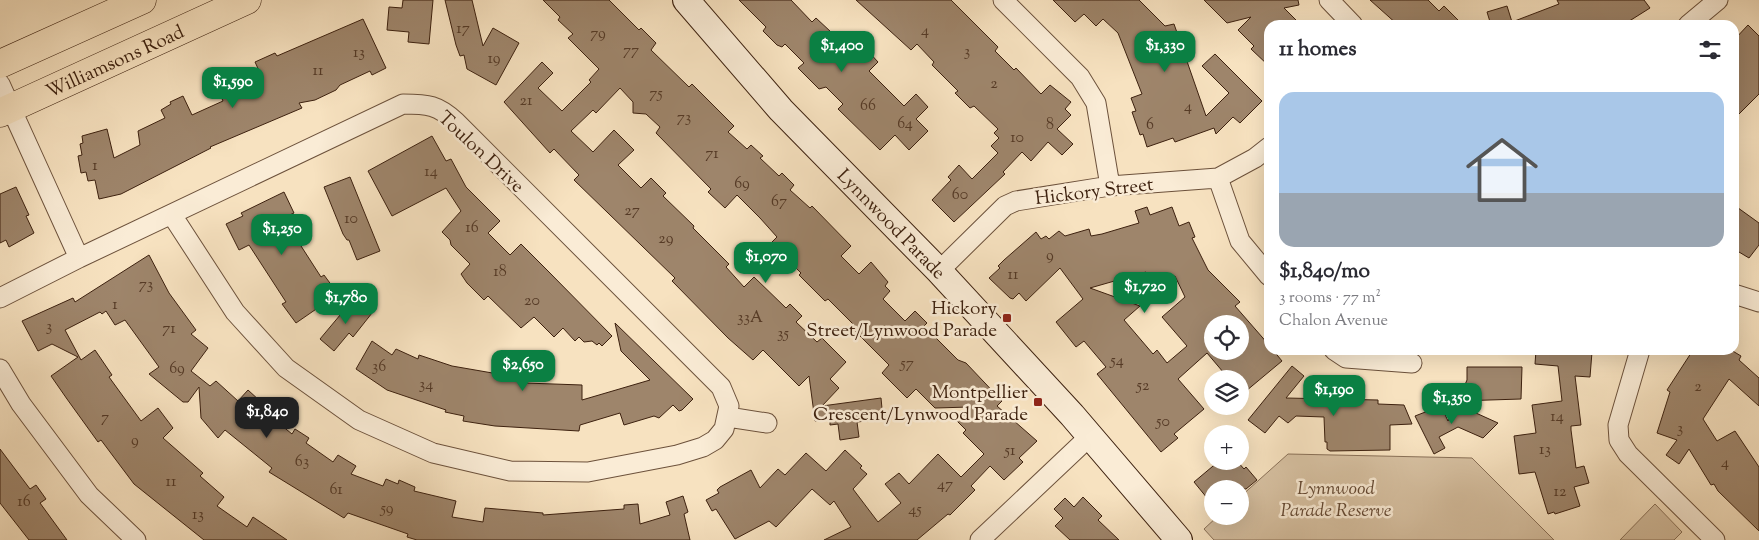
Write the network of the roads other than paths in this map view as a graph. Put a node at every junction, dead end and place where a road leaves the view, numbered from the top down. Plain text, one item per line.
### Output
1 (142, 0) edge
2 (247, 0) edge
3 (666, 0) edge
4 (686, 0) edge
5 (1003, 0) edge
6 (1329, 0) edge
7 (1718, 0) edge
8 (1348, 20) edge
9 (1694, 20) edge
10 (0, 64) edge
11 (4, 102) edge
12 (781, 110) junction
13 (1264, 151) edge
14 (1218, 178) junction
15 (1110, 186) junction
16 (172, 214) junction
17 (79, 258) junction
18 (1264, 270) edge
19 (940, 271) junction
20 (1739, 296) edge
21 (0, 298) edge
22 (1759, 302) edge
23 (1342, 355) edge
24 (1639, 355) edge
25 (1412, 363) dead end
26 (0, 369) edge
27 (728, 417) junction
28 (766, 424) dead end
29 (1089, 437) junction
30 (136, 540) edge
31 (980, 540) edge
32 (1179, 540) edge
33 (1715, 540) edge

1 - 10 main road
2 - 11 main road, Williamsons Road
3 - 12 main road, Lynnwood Parade
4 - 12 main road, Lynnwood Parade
5 - 15 street
6 - 8 street
7 - 9 street
11 - 17 street
12 - 19 main road, Lynnwood Parade
13 - 14 street, Hickory Street
14 - 15 street, Hickory Street
14 - 18 street
15 - 19 street, Hickory Street
16 - 17 street, Toulon Drive
16 - 27 street
16 - 27 street, Toulon Drive
17 - 21 street, Toulon Drive
19 - 29 main road, Lynnwood Parade
20 - 22 street
23 - 25 street
24 - 33 street
26 - 30 street
27 - 28 street
29 - 31 street
29 - 32 main road, Lynnwood Parade

